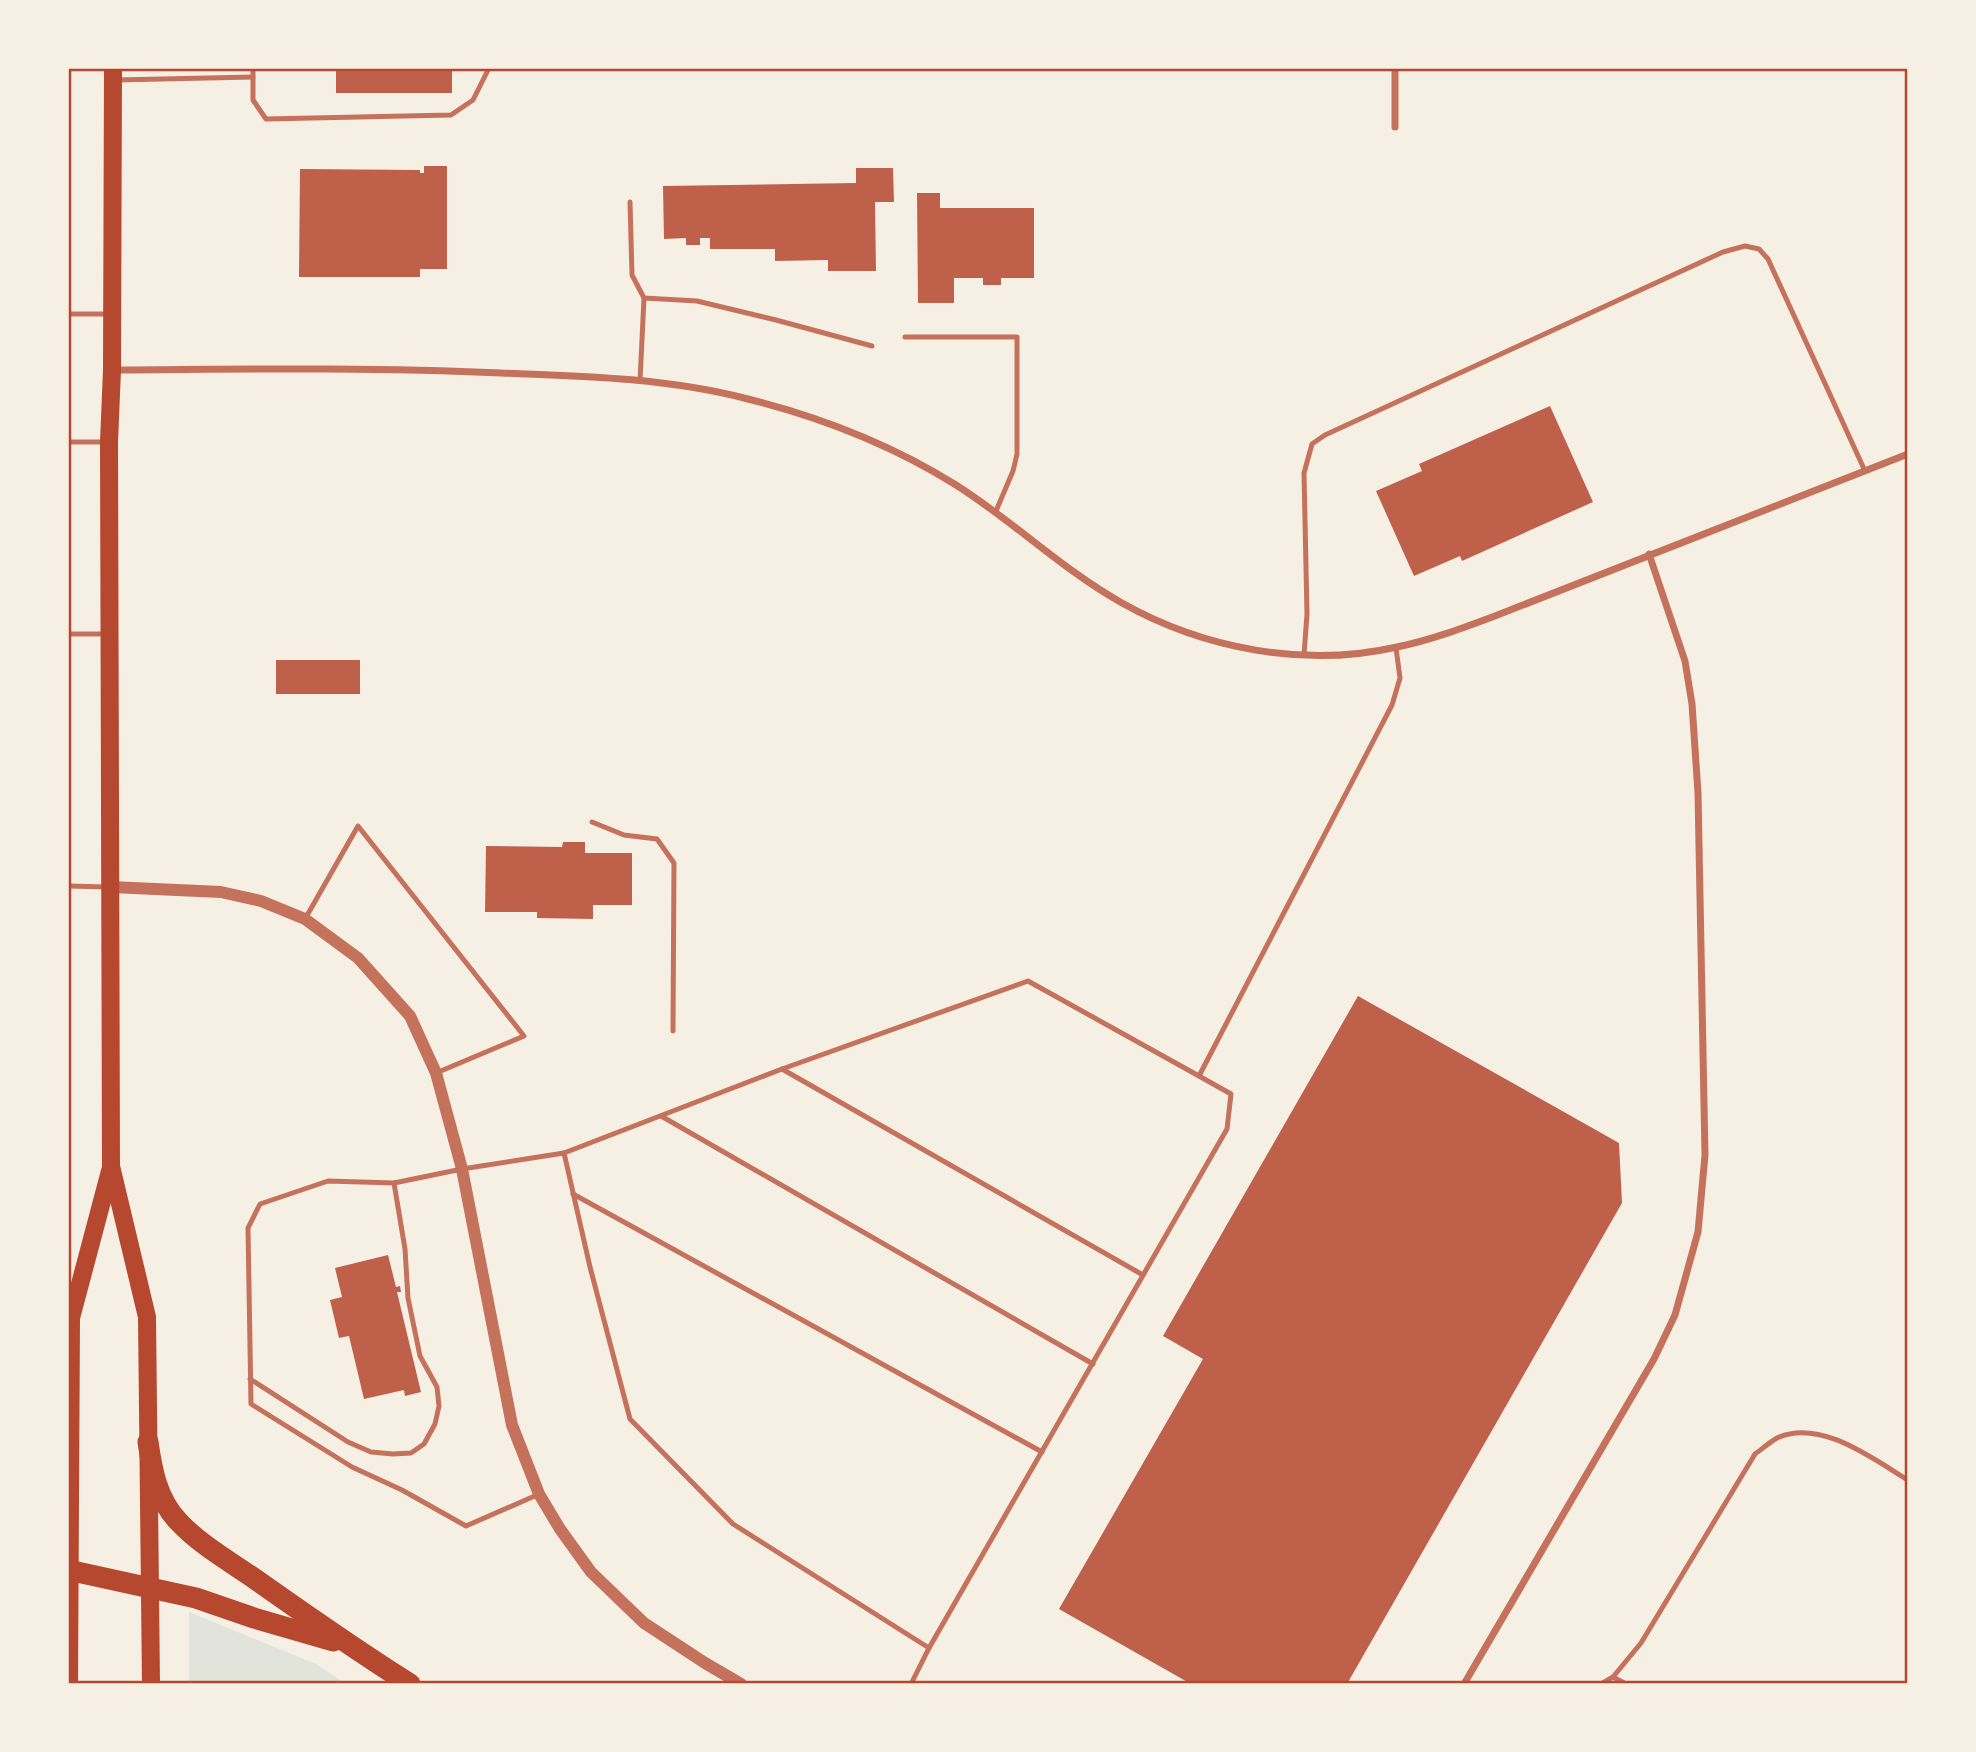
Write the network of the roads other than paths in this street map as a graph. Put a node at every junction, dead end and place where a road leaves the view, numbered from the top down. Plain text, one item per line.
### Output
1 (253, 68) edge
2 (489, 68) edge
3 (1395, 68) edge
4 (113, 74) edge
5 (253, 78) junction
6 (1395, 127) dead end
7 (630, 202) dead end
8 (645, 298) junction
9 (68, 314) edge
10 (112, 314) junction
11 (905, 337) dead end
12 (872, 346) dead end
13 (112, 370) junction
14 (639, 381) junction
15 (68, 442) edge
16 (109, 442) junction
17 (1908, 454) edge
18 (1865, 471) junction
19 (996, 512) junction
20 (1649, 554) junction
21 (68, 634) edge
22 (111, 634) junction
23 (1396, 648) junction
24 (1304, 655) junction
25 (592, 822) dead end
26 (68, 886) edge
27 (111, 887) junction
28 (305, 919) junction
29 (673, 1031) dead end
30 (782, 1069) junction
31 (436, 1073) junction
32 (1199, 1076) junction
33 (661, 1116) junction
34 (564, 1153) junction
35 (111, 1166) junction
36 (462, 1169) junction
37 (394, 1183) junction
38 (573, 1194) junction
39 (1143, 1275) junction
40 (1093, 1364) junction
41 (250, 1379) junction
42 (148, 1442) junction
43 (1042, 1452) junction
44 (1908, 1480) edge
45 (539, 1494) junction
46 (69, 1570) edge
47 (150, 1588) junction
48 (69, 1601) edge
49 (348, 1645) junction
50 (929, 1648) junction
51 (1613, 1676) junction
52 (69, 1684) edge
53 (151, 1684) edge
54 (410, 1684) edge
55 (741, 1684) edge
56 (911, 1684) edge
57 (1464, 1684) edge
58 (1601, 1684) edge
59 (1626, 1684) edge

1 - 5 lane
2 - 5 lane
3 - 6 street
4 - 5 lane
4 - 10 main road
7 - 8 lane
8 - 12 lane
8 - 14 lane
9 - 10 lane
10 - 13 main road
11 - 19 lane
13 - 14 street
13 - 16 main road
14 - 19 street
15 - 16 lane
16 - 22 main road
17 - 18 street
18 - 20 street
18 - 24 lane
19 - 24 street
20 - 23 street
20 - 57 street
21 - 22 lane
22 - 27 main road
23 - 24 street
23 - 32 lane
25 - 29 lane
26 - 27 lane
27 - 28 street
27 - 35 main road
28 - 31 street
28 - 31 lane
30 - 32 lane
30 - 33 lane
30 - 39 lane
31 - 36 street
32 - 39 lane
33 - 34 lane
33 - 40 lane
34 - 36 lane
34 - 38 lane
35 - 42 main road
35 - 46 main road
36 - 37 lane
36 - 45 street
37 - 41 lane
37 - 41 lane
38 - 43 lane
38 - 50 lane
39 - 40 lane
40 - 43 lane
41 - 45 lane
42 - 47 main road
42 - 49 highway
43 - 50 lane
44 - 51 lane
45 - 55 street
46 - 47 highway
46 - 48 main road
47 - 49 highway
47 - 53 main road
48 - 52 main road
49 - 54 highway
50 - 56 lane
51 - 58 lane
51 - 59 lane

